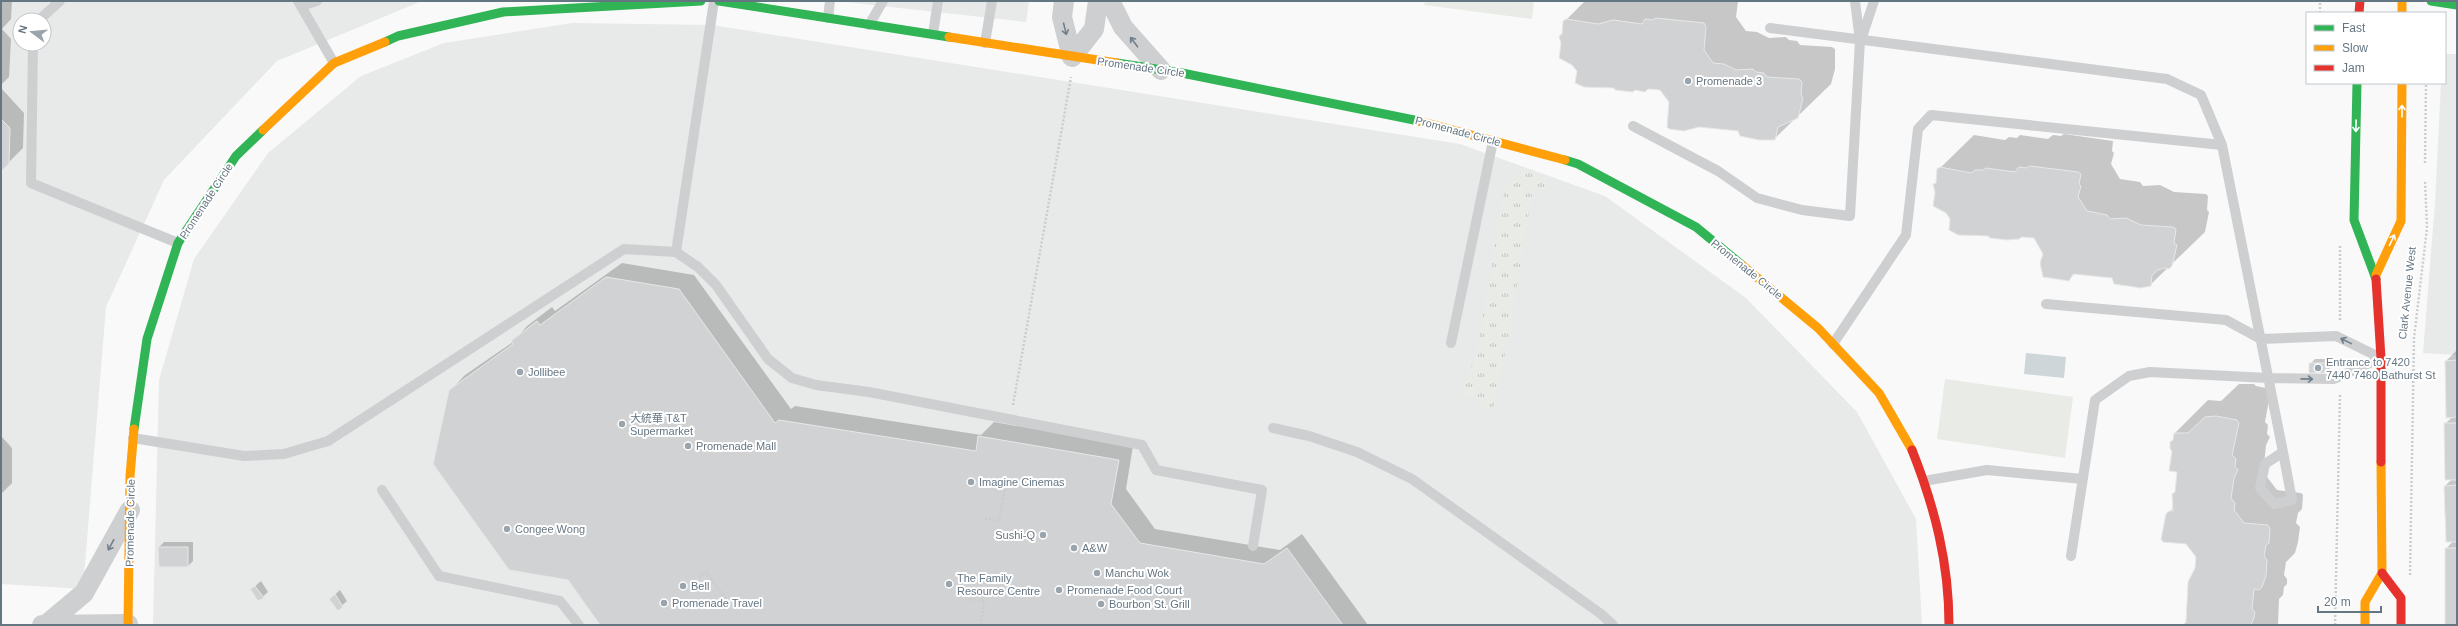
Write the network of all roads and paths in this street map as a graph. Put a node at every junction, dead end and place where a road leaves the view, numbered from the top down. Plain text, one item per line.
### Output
1 (60, 1) edge
2 (317, 1) edge
3 (695, 1) edge
4 (701, 1) edge
5 (714, 1) edge
6 (719, 1) edge
7 (830, 1) edge
8 (883, 1) edge
9 (938, 1) edge
10 (992, 1) edge
11 (1064, 1) edge
12 (1098, 1) edge
13 (1110, 1) edge
14 (1855, 1) edge
15 (1874, 1) edge
16 (2320, 1) edge
17 (2360, 1) edge
18 (2402, 1) edge
19 (2431, 1) edge
20 (744, 3) edge
21 (300, 4) edge
22 (2457, 5) edge
23 (503, 6) edge
24 (48, 12) edge
25 (2320, 12) edge
26 (2359, 12) edge
27 (2402, 12) edge
28 (828, 18) junction
29 (869, 25) junction
30 (1770, 28) dead end
31 (933, 34) junction
32 (1860, 41) junction
33 (985, 43) junction
34 (33, 52) edge
35 (1072, 57) junction
36 (334, 63) junction
37 (1161, 70) junction
38 (2357, 84) edge
39 (2402, 84) edge
40 (2426, 84) edge
41 (1634, 126) dead end
42 (1494, 140) junction
43 (2222, 145) junction
44 (2425, 169) dead end
45 (2424, 176) dead end
46 (178, 243) junction
47 (676, 252) junction
48 (2376, 275) junction
49 (2046, 304) dead end
50 (2261, 339) junction
51 (1451, 343) dead end
52 (1833, 344) junction
53 (2381, 358) junction
54 (2268, 378) junction
55 (2340, 389) dead end
56 (1010, 419) junction
57 (1273, 428) dead end
58 (133, 438) junction
59 (2283, 452) junction
60 (2082, 479) junction
61 (1924, 481) junction
62 (992, 482) dead end
63 (382, 490) dead end
64 (130, 510) junction
65 (985, 518) dead end
66 (1253, 546) dead end
67 (2071, 556) dead end
68 (2382, 573) junction
69 (699, 577) dead end
70 (2410, 579) dead end
71 (970, 599) dead end
72 (721, 606) dead end
73 (48, 624) edge
74 (128, 624) edge
75 (34, 625) edge
76 (579, 625) edge
77 (981, 625) edge
78 (1613, 625) edge
79 (1949, 625) edge
80 (2335, 625) edge
81 (2366, 625) edge
82 (2401, 625) edge

1 - 24 lane
2 - 21 lane
3 - 4 street, Promenade Circle
3 - 23 street, Promenade Circle
5 - 47 lane
6 - 20 street, Promenade Circle
7 - 28 lane
8 - 29 lane
9 - 31 lane
10 - 33 lane
11 -> 35 street
12 - 35 street
37 -> 13 street
14 - 32 lane
15 - 32 lane
16 - 25 path
17 - 26 street
18 - 27 street
19 - 22 street
20 - 28 street, Promenade Circle
21 - 36 lane
23 - 36 street, Promenade Circle
28 - 29 street, Promenade Circle
29 - 31 street, Promenade Circle
30 - 32 lane
31 - 33 street, Promenade Circle
32 - 41 lane
32 - 43 lane
33 - 35 street, Promenade Circle
34 - 46 lane
35 - 37 street, Promenade Circle
35 - 56 path
36 - 46 street, Promenade Circle
37 - 42 street, Promenade Circle
38 -> 48 street, Clark Avenue West
48 -> 39 street, Clark Avenue West
40 - 44 path
42 - 51 lane
42 - 52 street, Promenade Circle
43 - 50 lane
43 - 52 lane
45 - 70 path, Clark Avenue West
46 - 58 street, Promenade Circle
47 - 56 lane
47 - 58 lane
48 - 53 street, Clark Avenue West
49 - 50 lane
53 -> 50 lane
50 - 54 lane
52 - 61 street, Promenade Circle
54 -> 53 lane
53 - 68 street, Clark Avenue West
54 - 59 lane
54 - 60 lane
55 - 80 path
56 - 66 lane
57 - 78 lane
58 - 64 street, Promenade Circle
59 - 59 lane
60 - 61 lane
60 - 67 lane
61 - 79 street, Promenade Circle
62 - 65 path
63 - 76 lane
64 -> 73 street
64 - 74 street, Promenade Circle
68 - 81 street, Clark Avenue West
68 - 82 street
69 - 72 path
71 - 77 path
73 - 74 street
73 - 75 street

